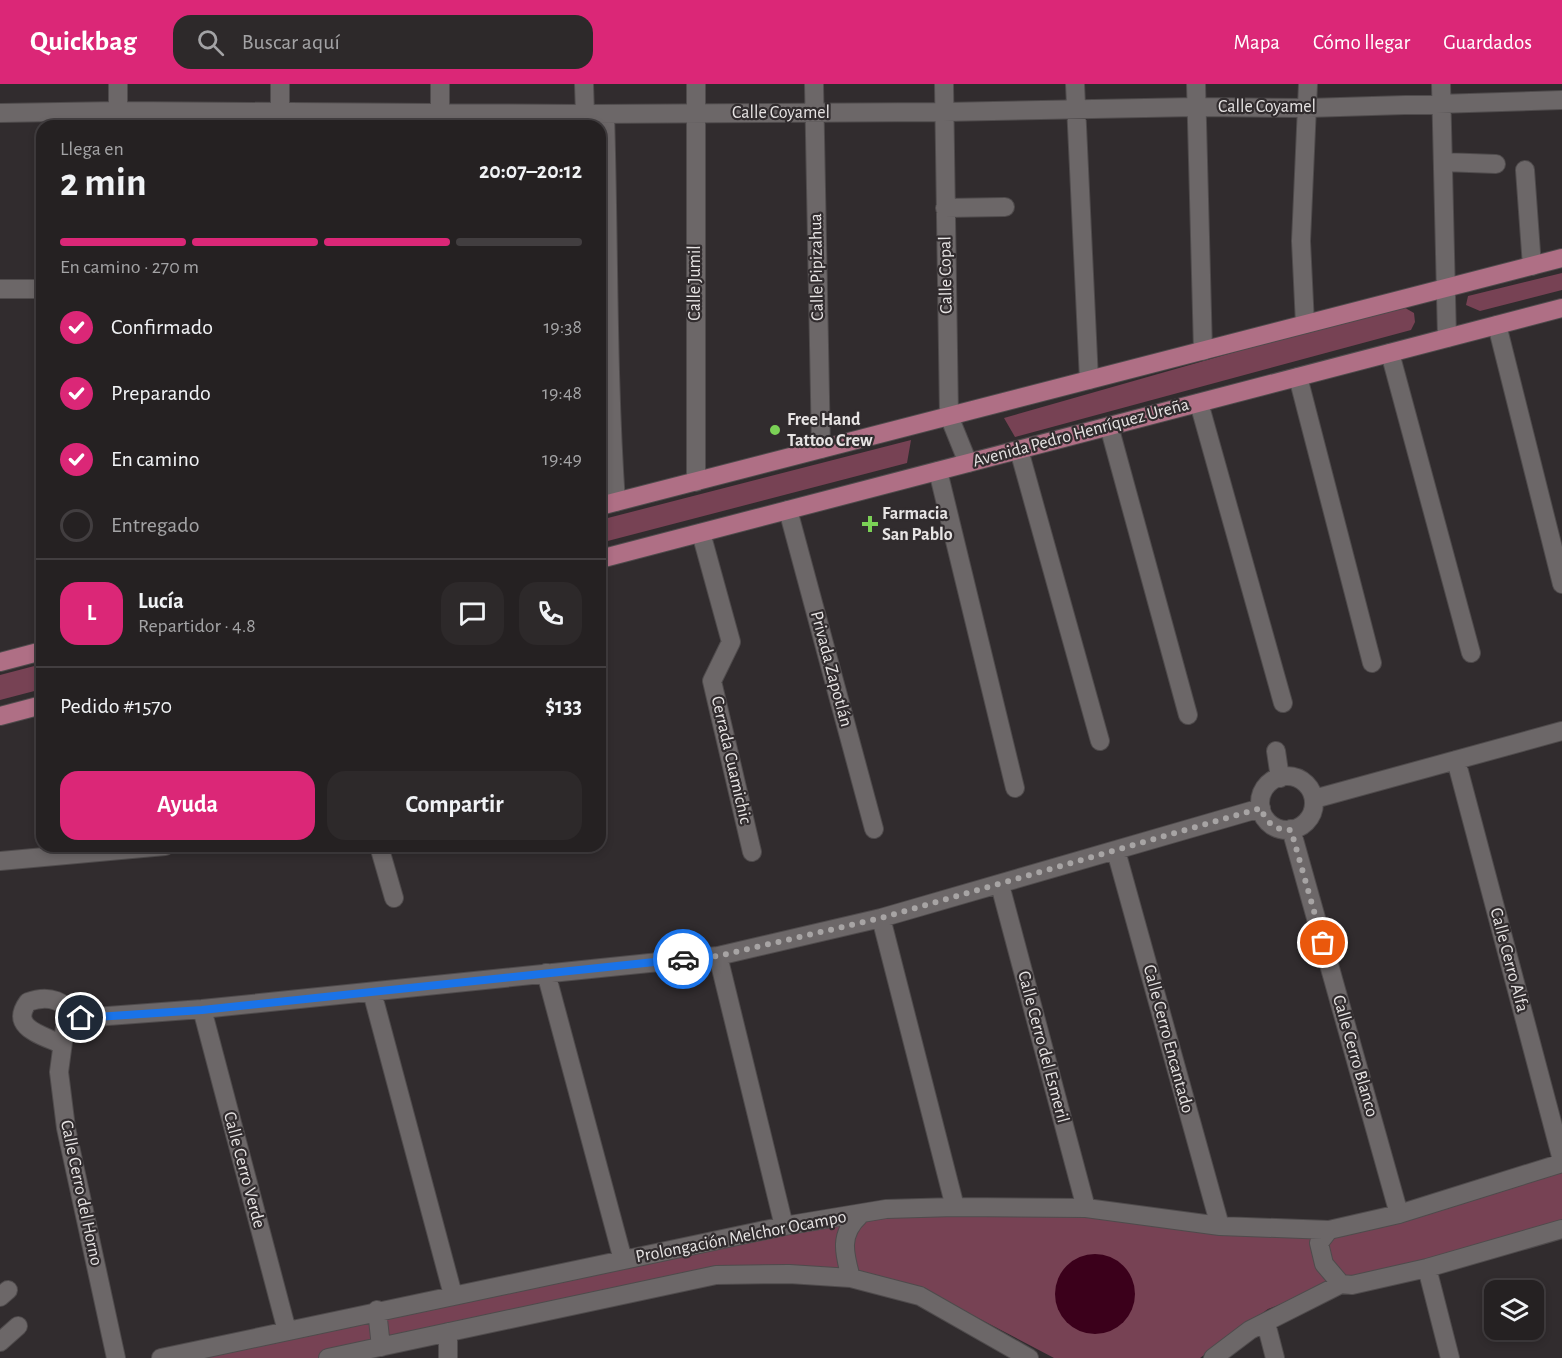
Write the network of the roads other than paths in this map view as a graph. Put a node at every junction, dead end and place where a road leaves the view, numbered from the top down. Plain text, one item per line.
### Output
1 (118, 84) edge
2 (280, 84) edge
3 (440, 84) edge
4 (584, 84) edge
5 (696, 84) edge
6 (814, 84) edge
7 (944, 84) edge
8 (1074, 84) edge
9 (1196, 84) edge
10 (1308, 84) edge
11 (1441, 84) edge
12 (1562, 100) edge
13 (1442, 105) junction
14 (1197, 107) junction
15 (1308, 108) junction
16 (1075, 109) junction
17 (944, 112) junction
18 (0, 113) edge
19 (697, 113) junction
20 (814, 113) junction
21 (585, 114) junction
22 (605, 114) junction
23 (118, 118) edge
24 (280, 119) edge
25 (336, 119) edge
26 (440, 120) edge
27 (605, 120) edge
28 (606, 141) edge
29 (1443, 162) junction
30 (1496, 164) dead end
31 (1525, 170) dead end
32 (1005, 207) dead end
33 (945, 208) junction
34 (1562, 258) edge
35 (1532, 266) junction
36 (0, 289) edge
37 (36, 289) edge
38 (1444, 289) junction
39 (1562, 308) edge
40 (1305, 324) junction
41 (1497, 325) junction
42 (1447, 338) junction
43 (1203, 351) junction
44 (1389, 353) junction
45 (1298, 377) junction
46 (1089, 380) junction
47 (1199, 403) junction
48 (949, 416) junction
49 (1109, 426) junction
50 (821, 449) junction
51 (1019, 450) junction
52 (968, 463) junction
53 (938, 471) junction
54 (696, 482) junction
55 (608, 504) edge
56 (788, 510) junction
57 (701, 533) junction
58 (606, 557) edge
59 (1562, 584) edge
60 (36, 653) edge
61 (1471, 653) dead end
62 (0, 662) edge
63 (1372, 663) dead end
64 (1283, 703) dead end
65 (36, 707) edge
66 (1188, 715) dead end
67 (0, 716) edge
68 (1562, 731) edge
69 (1100, 741) dead end
70 (1276, 751) dead end
71 (1456, 760) junction
72 (1280, 778) junction
73 (1015, 788) dead end
74 (1314, 799) junction
75 (1261, 808) junction
76 (874, 829) dead end
77 (1291, 830) junction
78 (1116, 851) junction
79 (79, 852) edge
80 (381, 852) edge
81 (752, 852) dead end
82 (0, 861) edge
83 (1000, 885) junction
84 (394, 898) dead end
85 (881, 918) junction
86 (718, 956) junction
87 (546, 973) junction
88 (372, 992) junction
89 (202, 1010) junction
90 (81, 1018) junction
91 (63, 1036) junction
92 (1562, 1161) edge
93 (955, 1207) junction
94 (1086, 1208) junction
95 (1399, 1214) junction
96 (860, 1215) junction
97 (784, 1226) junction
98 (1220, 1226) junction
99 (1562, 1229) edge
100 (1329, 1230) junction
101 (623, 1260) junction
102 (1427, 1268) junction
103 (851, 1278) junction
104 (1341, 1284) junction
105 (453, 1295) junction
106 (377, 1310) junction
107 (1266, 1323) junction
108 (18, 1326) dead end
109 (287, 1331) junction
110 (448, 1332) junction
111 (0, 1342) edge
112 (381, 1347) junction
113 (116, 1358) edge
114 (161, 1358) edge
115 (328, 1358) edge
116 (448, 1358) edge
117 (1029, 1358) edge
118 (1214, 1358) edge
119 (1275, 1358) edge
120 (1450, 1358) edge

1 - 23 street
2 - 24 street
3 - 26 street
4 - 21 street
5 - 19 street, Calle Jumil
6 - 20 street, Calle Pipizahua
7 - 17 street, Calle Copal
8 - 16 street
9 - 14 street
10 - 15 street
11 - 13 street
12 - 13 street, Calle Coyamel
13 - 15 street, Calle Coyamel
13 - 29 street
14 - 15 street, Calle Coyamel
14 - 16 street, Calle Coyamel
14 - 43 street
15 - 40 street
16 - 17 street, Calle Coyamel
16 - 46 street
17 - 20 street, Calle Coyamel
17 - 33 street, Calle Copal
18 - 23 street, Calle Coyamel
19 - 20 street, Calle Coyamel
19 - 22 street, Calle Coyamel
19 - 54 street, Calle Jumil
20 - 50 street, Calle Pipizahua
21 - 22 street, Calle Coyamel
21 - 26 street, Calle Coyamel
22 - 27 street
23 - 24 street, Calle Coyamel
24 - 25 street, Calle Coyamel
25 - 26 street, Calle Coyamel
28 - 55 street
29 - 30 street
29 - 38 street
31 - 35 street
32 - 33 street
33 - 48 street, Calle Copal
34 - 35 main road
35 - 38 main road
36 - 37 street
38 - 40 main road
38 - 42 street
39 - 41 main road, Avenida Pedro Henríquez Ureña
40 - 43 main road
41 - 42 main road, Avenida Pedro Henríquez Ureña
41 - 59 street
42 - 44 main road, Avenida Pedro Henríquez Ureña
43 - 46 main road
44 - 45 main road, Avenida Pedro Henríquez Ureña
44 - 61 street
45 - 47 main road, Avenida Pedro Henríquez Ureña
45 - 63 street
46 - 48 main road
47 - 49 main road, Avenida Pedro Henríquez Ureña
47 - 64 street
48 - 50 main road
48 - 52 street, Calle Copal
49 - 51 main road, Avenida Pedro Henríquez Ureña
49 - 66 street
50 - 54 main road
51 - 52 main road, Avenida Pedro Henríquez Ureña
51 - 69 street
52 - 53 main road, Avenida Pedro Henríquez Ureña
53 - 56 main road, Avenida Pedro Henríquez Ureña
53 - 73 street
54 - 55 main road
56 - 57 main road, Avenida Pedro Henríquez Ureña
56 - 76 street, Privada Zapotlán
57 - 58 main road, Avenida Pedro Henríquez Ureña
57 - 81 street, Cerrada Cuamichic
60 - 62 main road
65 - 67 main road
68 - 71 street
70 - 72 street
71 - 74 street
71 - 92 street, Calle Cerro Alfa
72 - 74 street
72 - 75 street
74 - 77 street
75 - 77 street
75 - 78 street
77 - 95 street, Calle Cerro Blanco
78 - 83 street
78 - 98 street, Calle Cerro Encantado
79 - 82 street
80 - 84 street
83 - 85 street
83 - 94 street, Calle Cerro del Esmeril
85 - 86 street
85 - 93 street
86 - 87 street
86 - 97 street
87 - 88 street
87 - 101 street
88 - 89 street
88 - 105 street
89 - 90 street
89 - 109 street, Calle Cerro Verde
90 - 91 street
90 - 91 street
91 - 113 street, Calle Cerro del Horno
92 - 95 street, Prolongación Melchor Ocampo
93 - 94 street, Prolongación Melchor Ocampo
93 - 96 street, Prolongación Melchor Ocampo
94 - 98 street, Prolongación Melchor Ocampo
95 - 100 street, Prolongación Melchor Ocampo
96 - 97 street, Prolongación Melchor Ocampo
96 - 103 street
97 - 101 street, Prolongación Melchor Ocampo
98 - 100 street, Prolongación Melchor Ocampo
99 - 102 street
100 - 104 street
101 - 105 street, Prolongación Melchor Ocampo
102 - 104 street
102 - 120 street
103 - 110 street, Prolongación Melchor Ocampo
103 - 117 street, Prolongación Melchor Ocampo
104 - 107 street
105 - 106 street, Prolongación Melchor Ocampo
106 - 109 street, Prolongación Melchor Ocampo
106 - 112 street
107 - 118 street
107 - 119 street
108 - 111 street
109 - 114 street, Prolongación Melchor Ocampo
110 - 112 street, Prolongación Melchor Ocampo
110 - 116 street
112 - 115 street, Prolongación Melchor Ocampo

